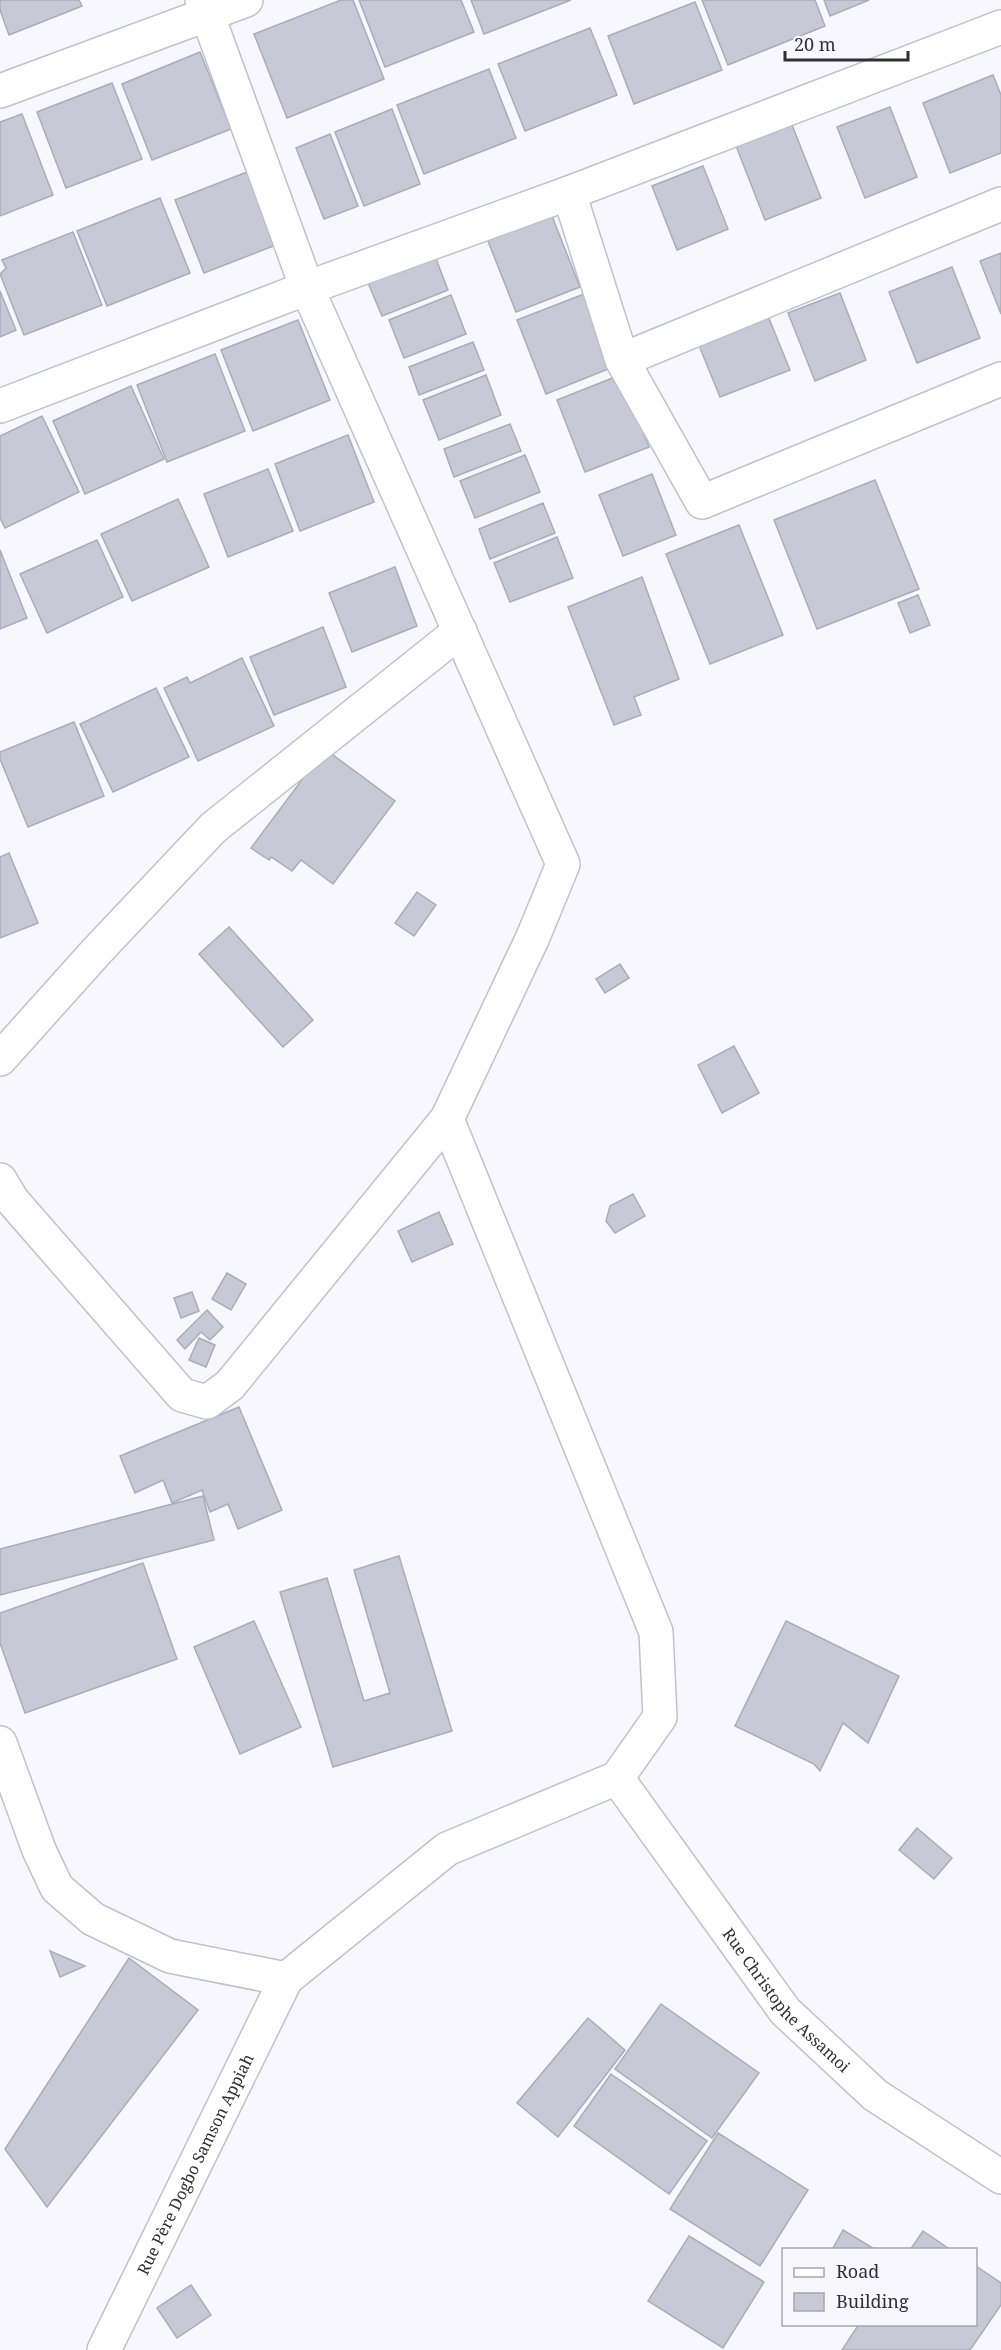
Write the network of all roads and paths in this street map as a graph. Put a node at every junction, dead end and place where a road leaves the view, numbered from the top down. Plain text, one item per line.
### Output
1 (246, 0) edge
2 (204, 8) edge
3 (1001, 27) edge
4 (0, 91) edge
5 (569, 194) junction
6 (1001, 204) edge
7 (307, 288) junction
8 (622, 360) junction
9 (1001, 379) edge
10 (0, 406) edge
11 (460, 631) junction
12 (0, 1059) edge
13 (447, 1119) junction
14 (0, 1180) edge
15 (0, 1743) edge
16 (617, 1778) junction
17 (286, 1979) junction
18 (1001, 2177) edge
19 (104, 2350) edge

1 - 2 street
2 - 4 street
2 - 7 street
3 - 5 street
5 - 7 street
5 - 8 street
6 - 8 street
7 - 10 street
7 - 11 street
8 - 9 street
11 - 12 street
11 - 13 street
13 - 14 street
13 - 16 street
15 - 17 street
16 - 17 street
16 - 18 street, Rue Christophe Assamoi
17 - 19 street, Rue Père Dogbo Samson Appiah

